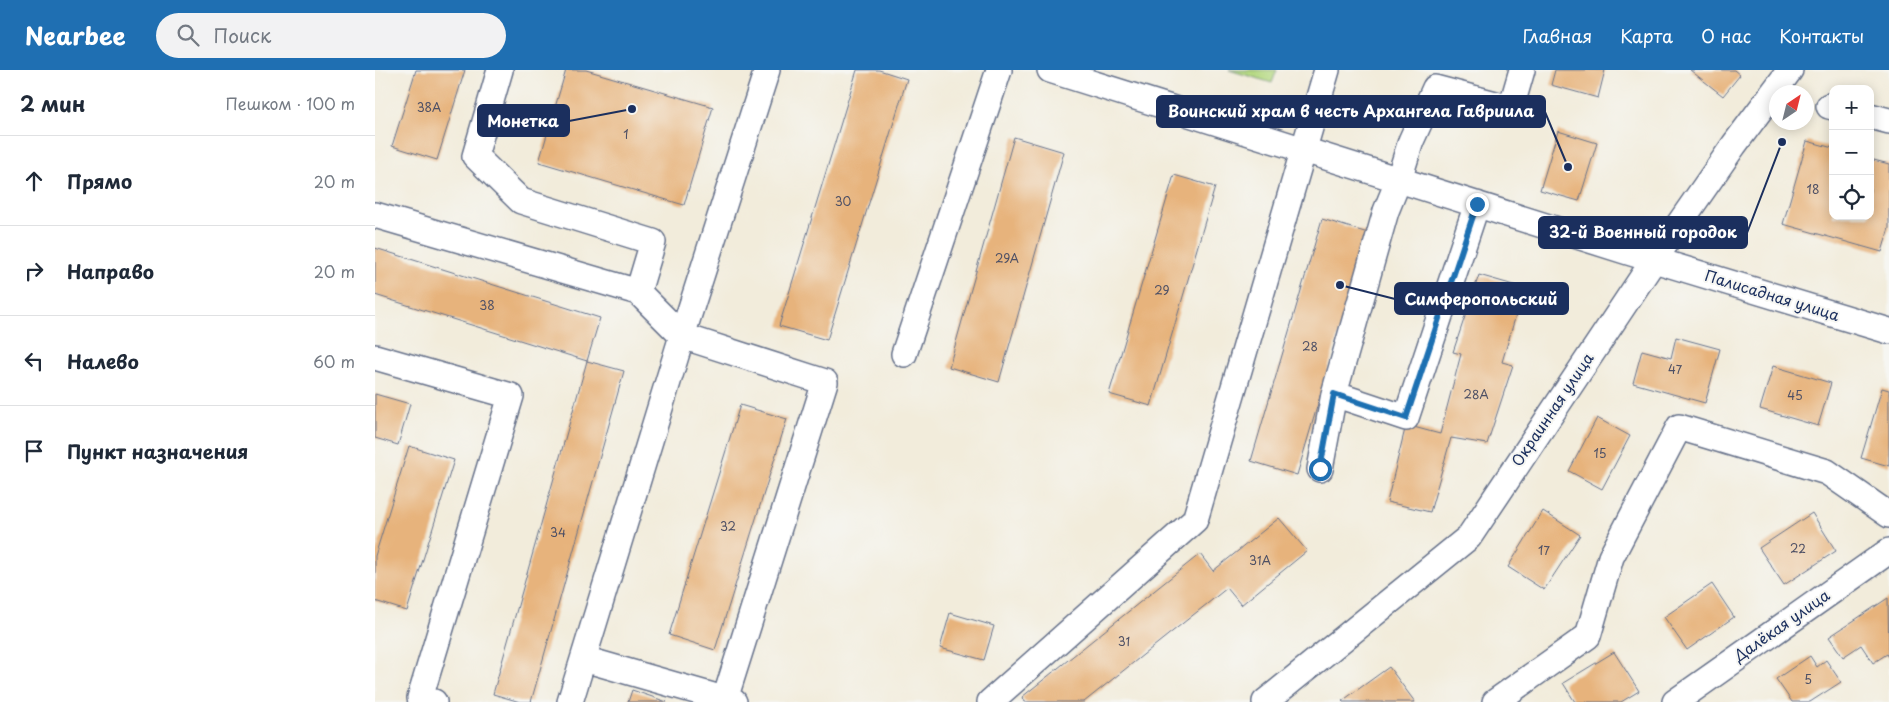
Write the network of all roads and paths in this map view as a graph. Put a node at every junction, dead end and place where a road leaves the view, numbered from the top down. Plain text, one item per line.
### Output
1 (499, 70) edge
2 (767, 70) edge
3 (999, 70) edge
4 (1051, 70) edge
5 (1327, 70) edge
6 (1522, 70) edge
7 (1790, 70) edge
8 (1874, 117) edge
9 (1889, 121) edge
10 (1305, 150) junction
11 (1399, 180) junction
12 (1477, 204) junction
13 (375, 215) edge
14 (1654, 260) junction
15 (638, 292) junction
16 (1889, 331) edge
17 (681, 336) junction
18 (904, 354) dead end
19 (375, 357) edge
20 (1334, 394) junction
21 (1320, 469) dead end
22 (1889, 515) edge
23 (1889, 551) edge
24 (584, 659) junction
25 (729, 701) edge
26 (434, 702) edge
27 (570, 702) edge
28 (990, 702) edge
29 (1266, 702) edge
30 (1495, 702) edge
31 (1675, 702) edge

1 - 15 street
2 - 17 street
3 - 18 street
4 - 10 street, Палисадная улица
5 - 10 street
6 - 11 street
7 - 14 street, Окраинная улица
8 - 9 street
10 - 11 street, Палисадная улица
10 - 28 street
11 - 12 street, Палисадная улица
11 - 20 street
12 - 14 street, Палисадная улица
12 - 20 street
13 - 15 street
14 - 16 street, Палисадная улица
14 - 29 street, Окраинная улица
15 - 17 street
17 - 24 street
17 - 25 street
19 - 26 street
20 - 21 street
22 - 30 street
23 - 31 street, Далёкая улица
24 - 25 street
24 - 27 street

